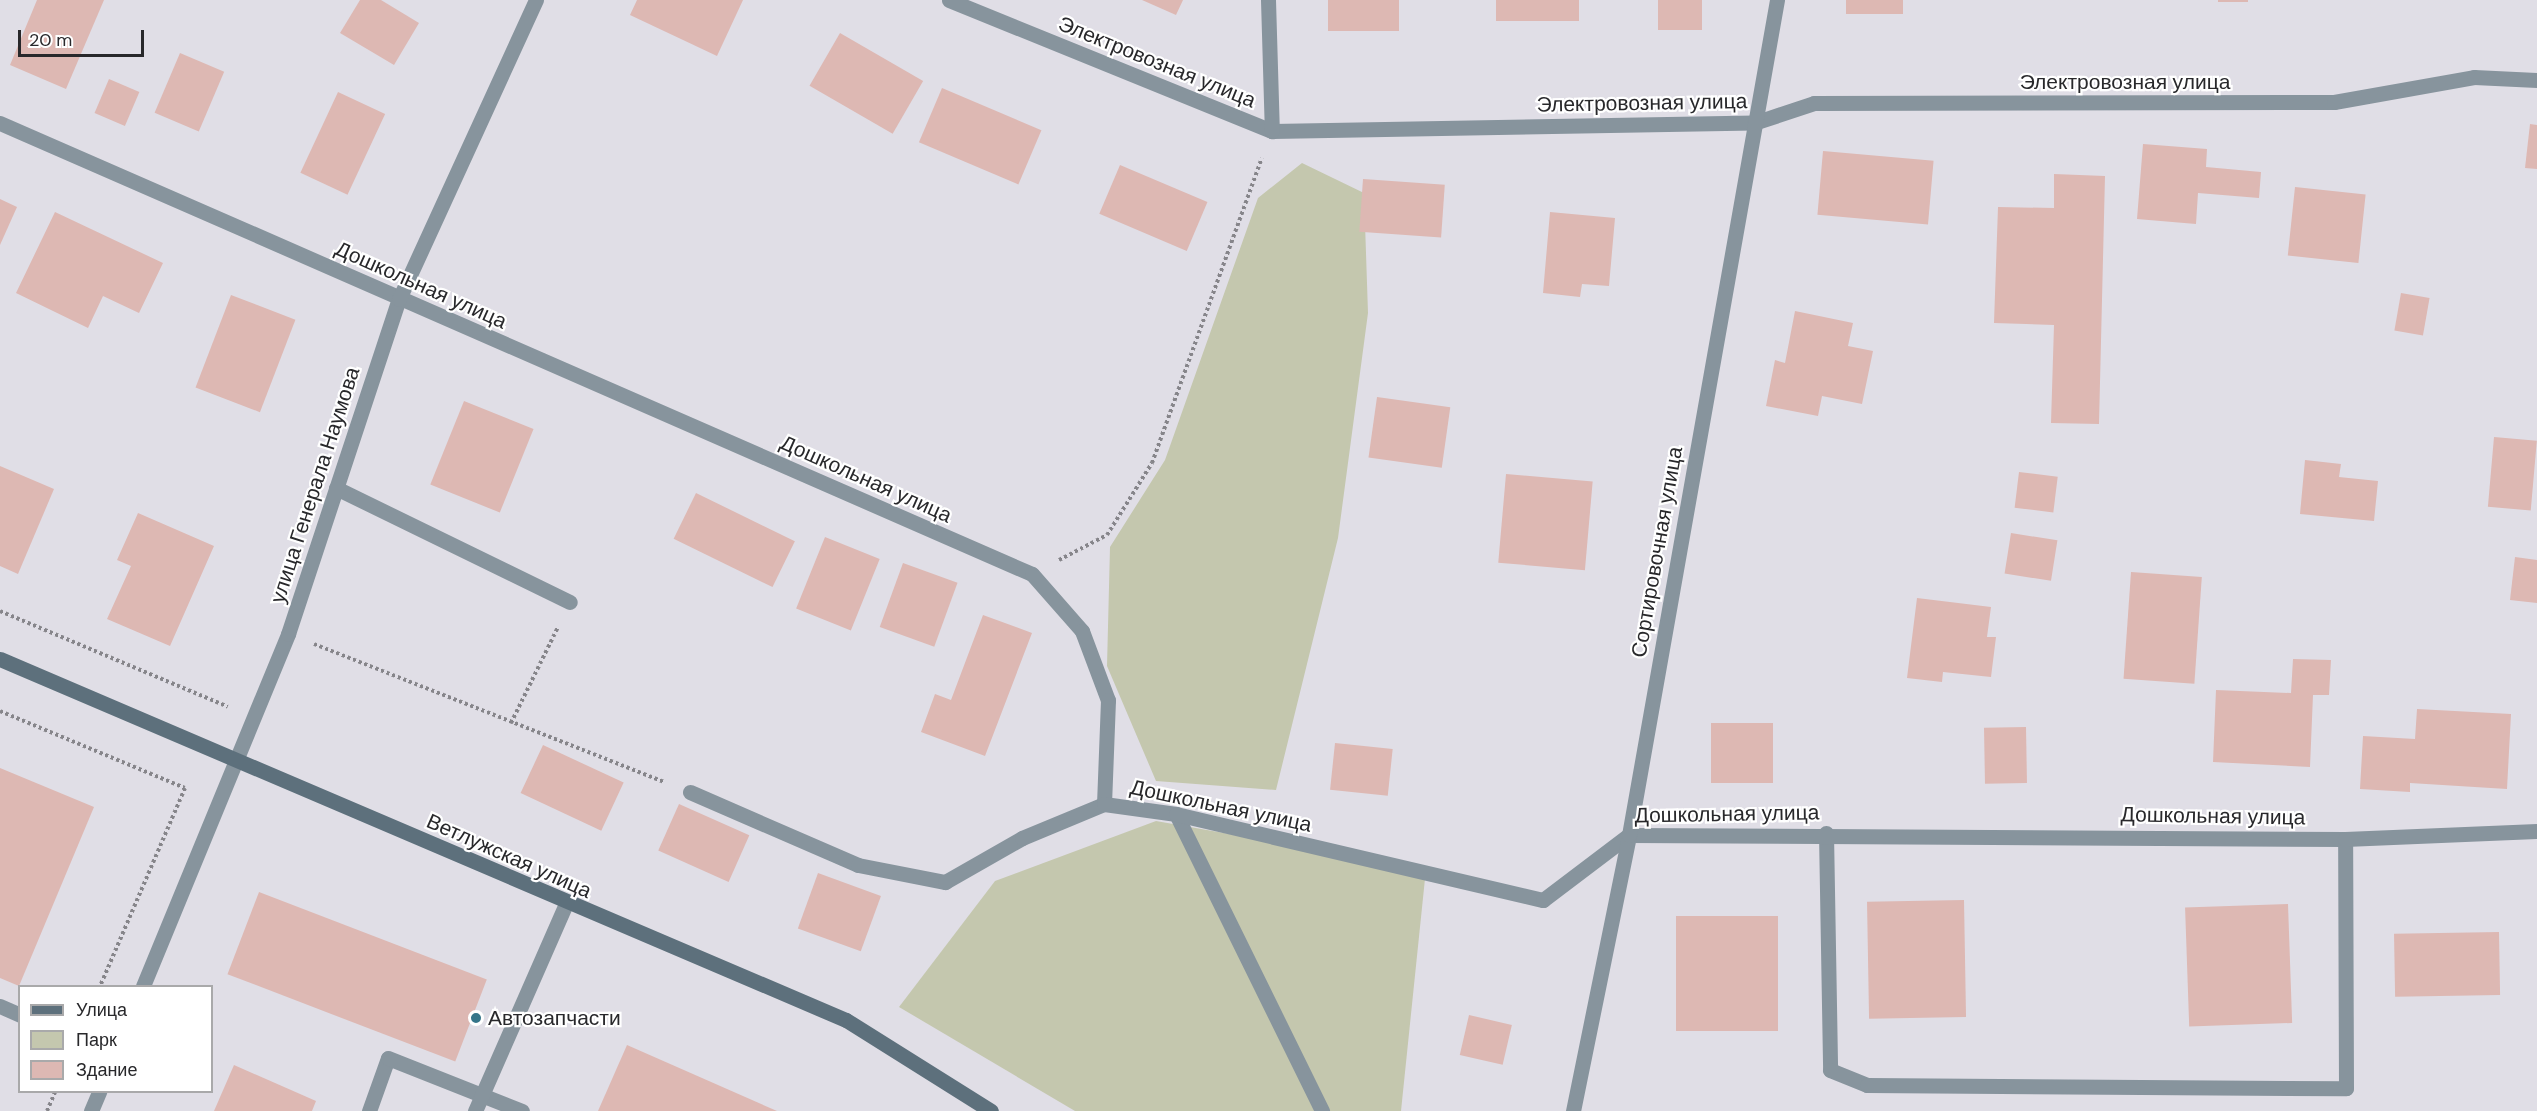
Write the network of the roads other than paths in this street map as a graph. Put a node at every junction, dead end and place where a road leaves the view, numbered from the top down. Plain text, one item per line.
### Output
1 (536, 0) edge
2 (949, 0) edge
3 (1268, 0) edge
4 (1777, 0) edge
5 (2537, 80) edge
6 (0, 123) edge
7 (1754, 123) junction
8 (1272, 131) junction
9 (399, 299) junction
10 (336, 488) junction
11 (570, 602) road end
12 (0, 659) edge
13 (238, 758) junction
14 (690, 792) road end
15 (1104, 804) junction
16 (1176, 814) junction
17 (2537, 831) edge
18 (1826, 833) junction
19 (1629, 834) junction
20 (2345, 839) junction
21 (566, 904) junction
22 (144, 985) edge
23 (0, 1006) edge
24 (18, 1014) edge
25 (99, 1093) edge
26 (482, 1094) junction
27 (91, 1111) edge
28 (369, 1111) edge
29 (475, 1111) edge
30 (522, 1111) edge
31 (991, 1111) edge
32 (1322, 1111) edge
33 (1573, 1111) edge

1 - 9 street, улица Генерала Наумова
2 - 8 street, Электровозная улица
3 - 8 street
4 - 7 street, Сортировочная улица
5 - 7 street, Электровозная улица
6 - 9 street, Дошкольная улица
7 - 8 street, Электровозная улица
7 - 19 street, Сортировочная улица
9 - 10 street, улица Генерала Наумова
9 - 15 street, Дошкольная улица
10 - 11 street
10 - 13 street, улица Генерала Наумова
12 - 13 main road, Ветлужская улица
13 - 21 main road, Ветлужская улица
13 - 22 street, улица Генерала Наумова
14 - 15 street
15 - 16 street, Дошкольная улица
16 - 19 street, Дошкольная улица
16 - 32 street
17 - 20 street, Дошкольная улица
18 - 19 street, Дошкольная улица
18 - 20 street, Дошкольная улица
18 - 20 street
19 - 33 street, Сортировочная улица
21 - 26 street
21 - 31 main road, Ветлужская улица
23 - 24 street
25 - 27 street
26 - 28 street
26 - 29 street
26 - 30 street

